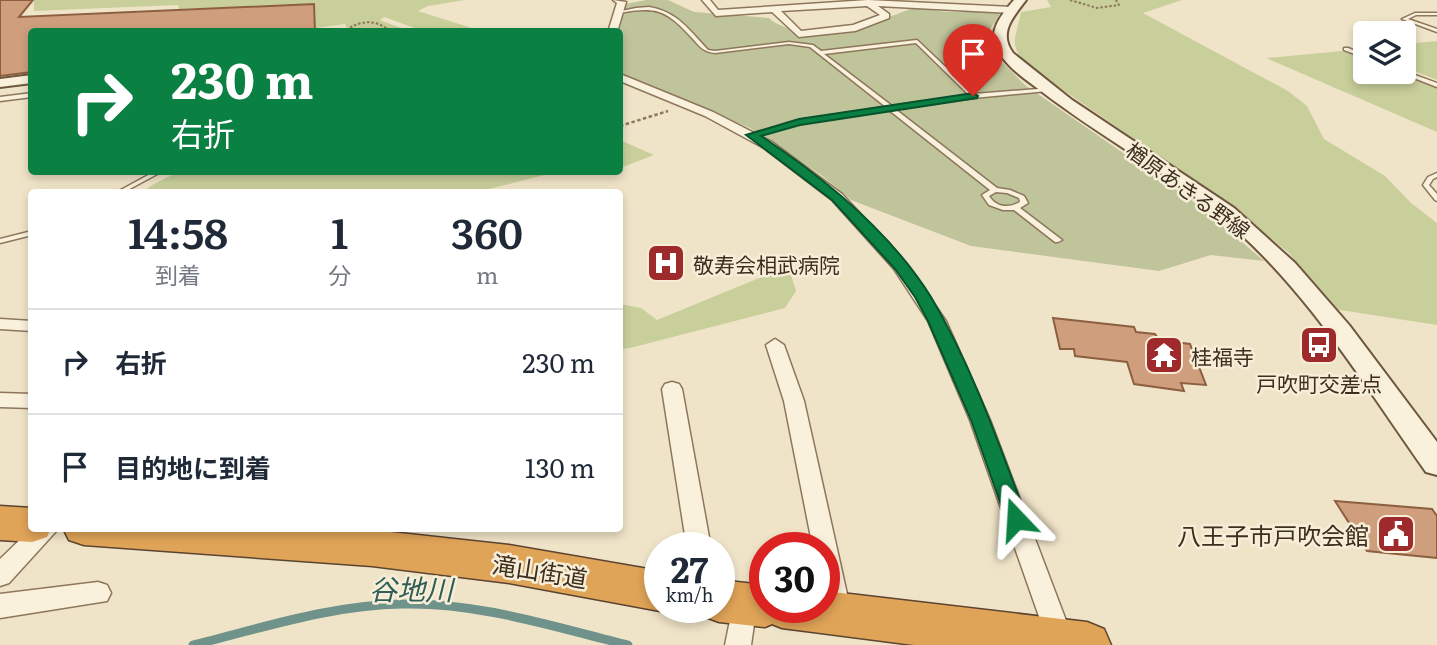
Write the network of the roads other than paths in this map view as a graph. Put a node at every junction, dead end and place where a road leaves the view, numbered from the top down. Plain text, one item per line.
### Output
1 (617, 0) edge
2 (706, 0) edge
3 (867, 1) edge
4 (962, 4) edge
5 (1016, 5) edge
6 (774, 9) junction
7 (619, 12) junction
8 (1437, 14) edge
9 (613, 28) edge
10 (1437, 31) edge
11 (1346, 49) dead end
12 (1353, 52) edge
13 (820, 53) junction
14 (1416, 77) edge
15 (623, 78) edge
16 (28, 80) edge
17 (0, 83) edge
18 (1437, 85) edge
19 (1048, 89) junction
20 (28, 95) edge
21 (973, 96) junction
22 (0, 99) edge
23 (891, 108) junction
24 (752, 135) junction
25 (152, 175) edge
26 (1437, 175) edge
27 (126, 189) edge
28 (995, 190) junction
29 (1437, 199) edge
30 (1016, 208) junction
31 (28, 234) edge
32 (1058, 240) dead end
33 (0, 241) edge
34 (0, 324) edge
35 (28, 326) edge
36 (775, 345) dead end
37 (672, 389) dead end
38 (0, 400) edge
39 (28, 401) edge
40 (1437, 464) edge
41 (0, 523) edge
42 (28, 525) edge
43 (44, 532) edge
44 (142, 532) edge
45 (696, 532) edge
46 (821, 532) edge
47 (0, 575) edge
48 (644, 588) edge
49 (98, 593) dead end
50 (0, 606) edge
51 (840, 612) edge
52 (1074, 644) edge

1 - 7 street
2 - 6 street
3 - 4 street
3 - 6 street
3 - 6 street
4 - 5 street
5 - 19 main road, 楢原あきる野線
7 - 9 street
7 - 13 lane
8 - 10 lane
11 - 12 lane
13 - 21 lane
13 - 23 lane
14 - 18 lane
15 - 24 street
16 - 17 main road
19 - 21 lane
19 - 40 main road, 楢原あきる野線
20 - 22 lane
21 - 23 lane
23 - 24 lane
23 - 28 lane
24 - 52 street
25 - 27 lane
26 - 29 lane
28 - 30 lane
28 - 30 lane
30 - 32 lane
31 - 33 lane
34 - 35 street
36 - 46 street
37 - 45 street
38 - 39 street
41 - 42 highway
43 - 47 street
44 - 48 highway, 滝山街道
49 - 50 street
51 - 52 highway

